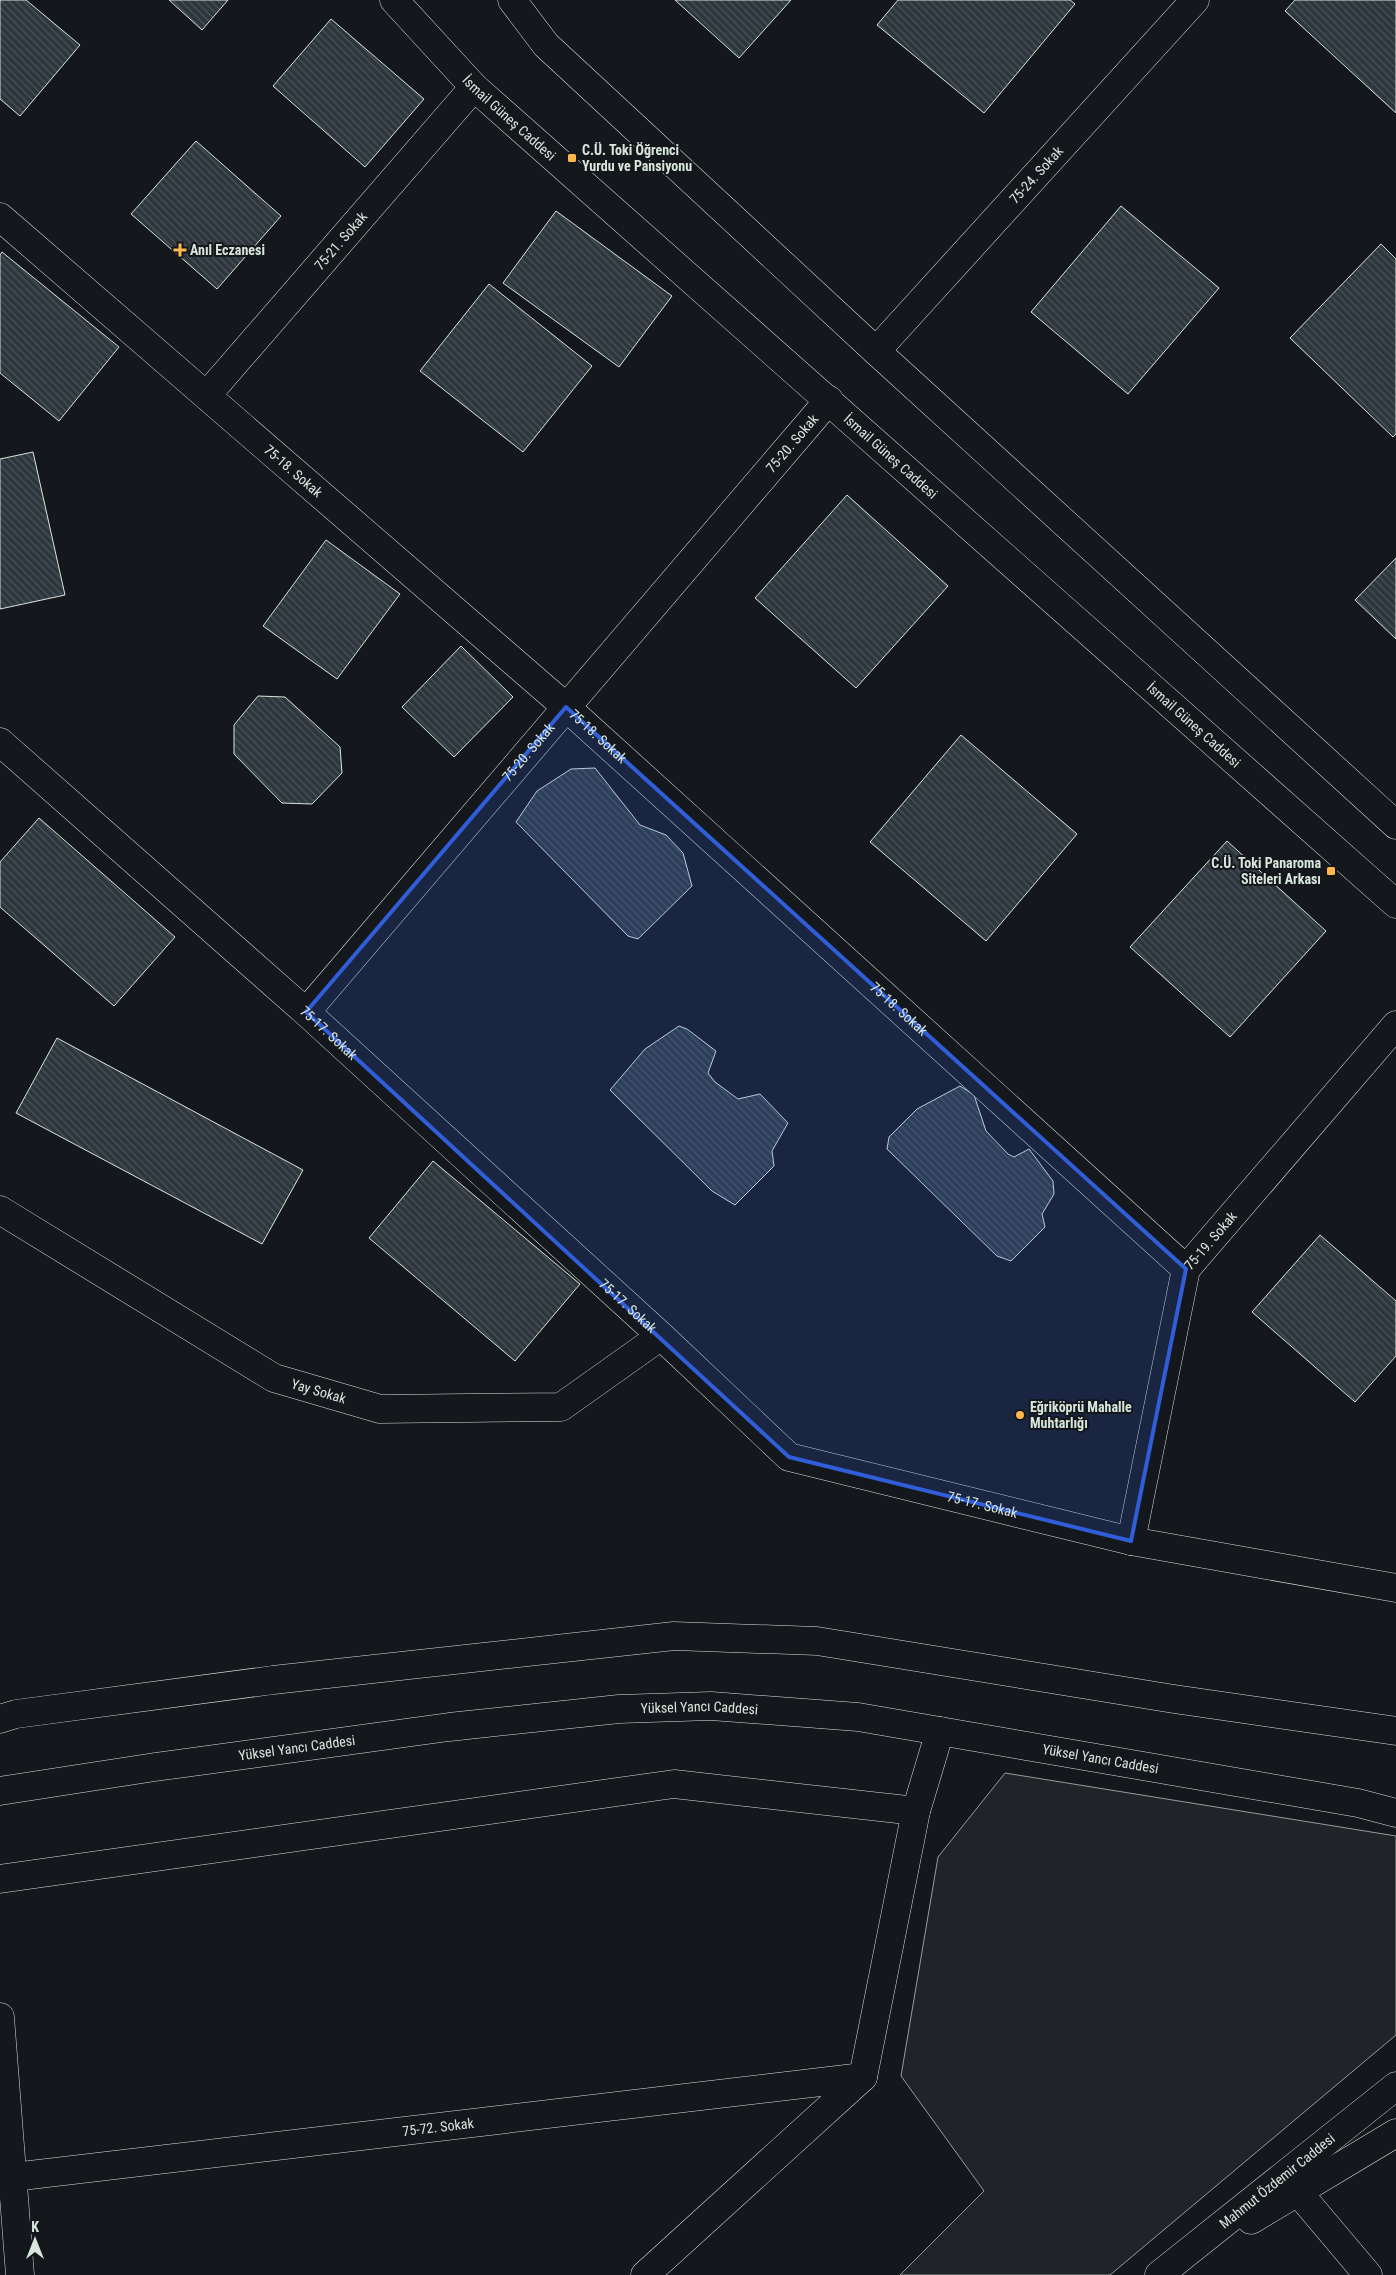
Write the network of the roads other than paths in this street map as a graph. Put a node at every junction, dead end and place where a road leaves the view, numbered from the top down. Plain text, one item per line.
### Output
1 (394, 0) edge
2 (512, 0) edge
3 (1194, 0) edge
4 (474, 87) junction
5 (0, 217) edge
6 (876, 351) junction
7 (207, 395) junction
8 (829, 400) junction
9 (566, 707) junction
10 (0, 742) edge
11 (1396, 825) edge
12 (1396, 904) edge
13 (306, 1012) junction
14 (1396, 1024) edge
15 (0, 1210) edge
16 (1186, 1269) junction
17 (661, 1336) junction
18 (1131, 1541) junction
19 (1396, 1588) edge
20 (0, 1719) edge
21 (940, 1731) junction
22 (1396, 1731) edge
23 (0, 1791) edge
24 (916, 1811) junction
25 (1396, 1813) edge
26 (0, 1879) edge
27 (0, 2017) edge
28 (863, 2078) junction
29 (1396, 2086) edge
30 (1396, 2133) edge
31 (13, 2177) junction
32 (1298, 2192) junction
33 (20, 2275) edge
34 (645, 2275) edge
35 (1159, 2275) edge
36 (1368, 2275) edge

1 - 4 street, İsmail Güneş Caddesi
2 - 6 street
3 - 6 street, 75-24. Sokak
4 - 7 street, 75-21. Sokak
4 - 8 street, İsmail Güneş Caddesi
5 - 7 street, 75-18. Sokak
6 - 11 street
7 - 9 street, 75-18. Sokak
8 - 9 street, 75-20. Sokak
8 - 12 street, İsmail Güneş Caddesi
9 - 13 street, 75-20. Sokak
9 - 16 street, 75-18. Sokak
10 - 13 street, 75-17. Sokak
13 - 17 street, 75-17. Sokak
14 - 16 street, 75-19. Sokak
15 - 17 street, Yay Sokak
16 - 18 street, 75-19. Sokak
17 - 18 street, 75-17. Sokak
18 - 19 street, 75-17. Sokak
20 - 22 street
21 - 23 street, Yüksel Yancı Caddesi
21 - 24 street
21 - 25 street, Yüksel Yancı Caddesi
24 - 26 street
24 - 28 street
27 - 31 street
28 - 31 street, 75-72. Sokak
28 - 34 street
29 - 35 street, Mahmut Özdemir Caddesi
30 - 32 street, Mahmut Özdemir Caddesi
31 - 33 street
32 - 35 street, Mahmut Özdemir Caddesi
32 - 36 street

